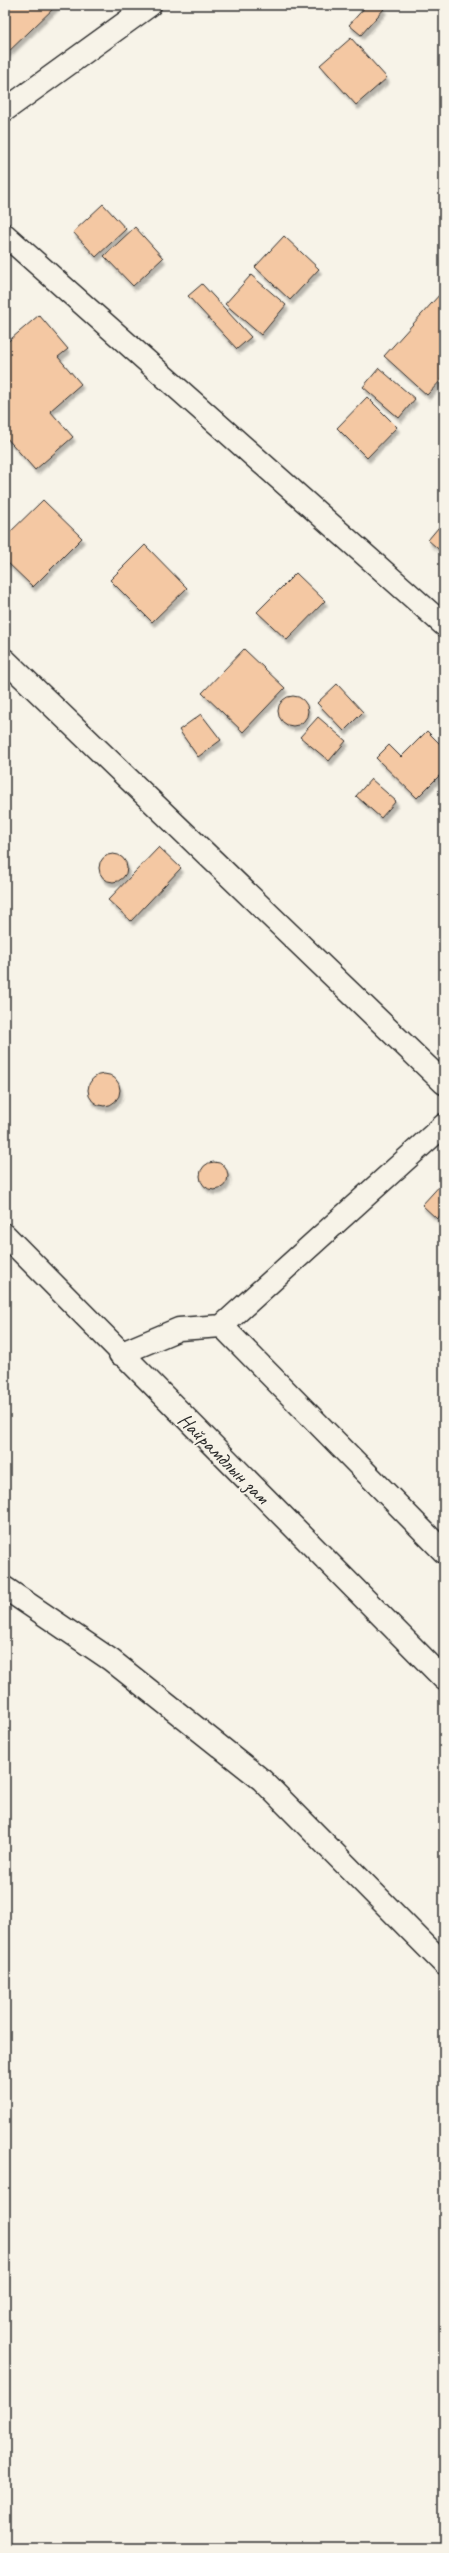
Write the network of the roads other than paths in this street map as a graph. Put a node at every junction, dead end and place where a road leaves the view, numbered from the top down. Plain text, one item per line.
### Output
1 (150, 5) edge
2 (5, 110) edge
3 (5, 235) edge
4 (444, 625) edge
5 (5, 660) edge
6 (444, 1083) edge
7 (444, 1125) edge
8 (5, 1235) edge
9 (222, 1326) junction
10 (120, 1354) junction
11 (444, 1552) edge
12 (5, 1588) edge
13 (444, 1679) edge
14 (444, 1964) edge

1 - 2 street
3 - 4 street
5 - 6 street
7 - 9 street
8 - 10 street, Найрамдлын зам
9 - 10 street
9 - 11 street
10 - 13 street, Найрамдлын зам
12 - 14 street

